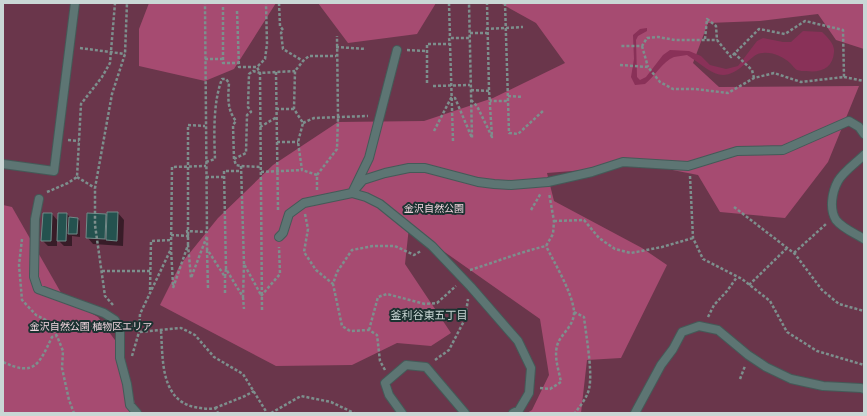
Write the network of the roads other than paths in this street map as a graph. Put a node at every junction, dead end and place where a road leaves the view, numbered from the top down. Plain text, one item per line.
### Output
1 (75, 3) edge
2 (397, 50) road end
3 (864, 134) edge
4 (864, 154) edge
5 (3, 164) edge
6 (352, 193) junction
7 (39, 199) road end
8 (279, 237) road end
9 (864, 239) edge
10 (864, 389) edge
11 (137, 413) edge
12 (402, 413) edge
13 (465, 413) edge
14 (513, 413) edge
15 (635, 413) edge

1 - 5 lane
2 - 6 lane
3 - 6 lane
4 - 9 lane
6 - 8 lane
6 - 14 lane
7 - 11 lane
10 - 15 lane
12 - 13 lane

